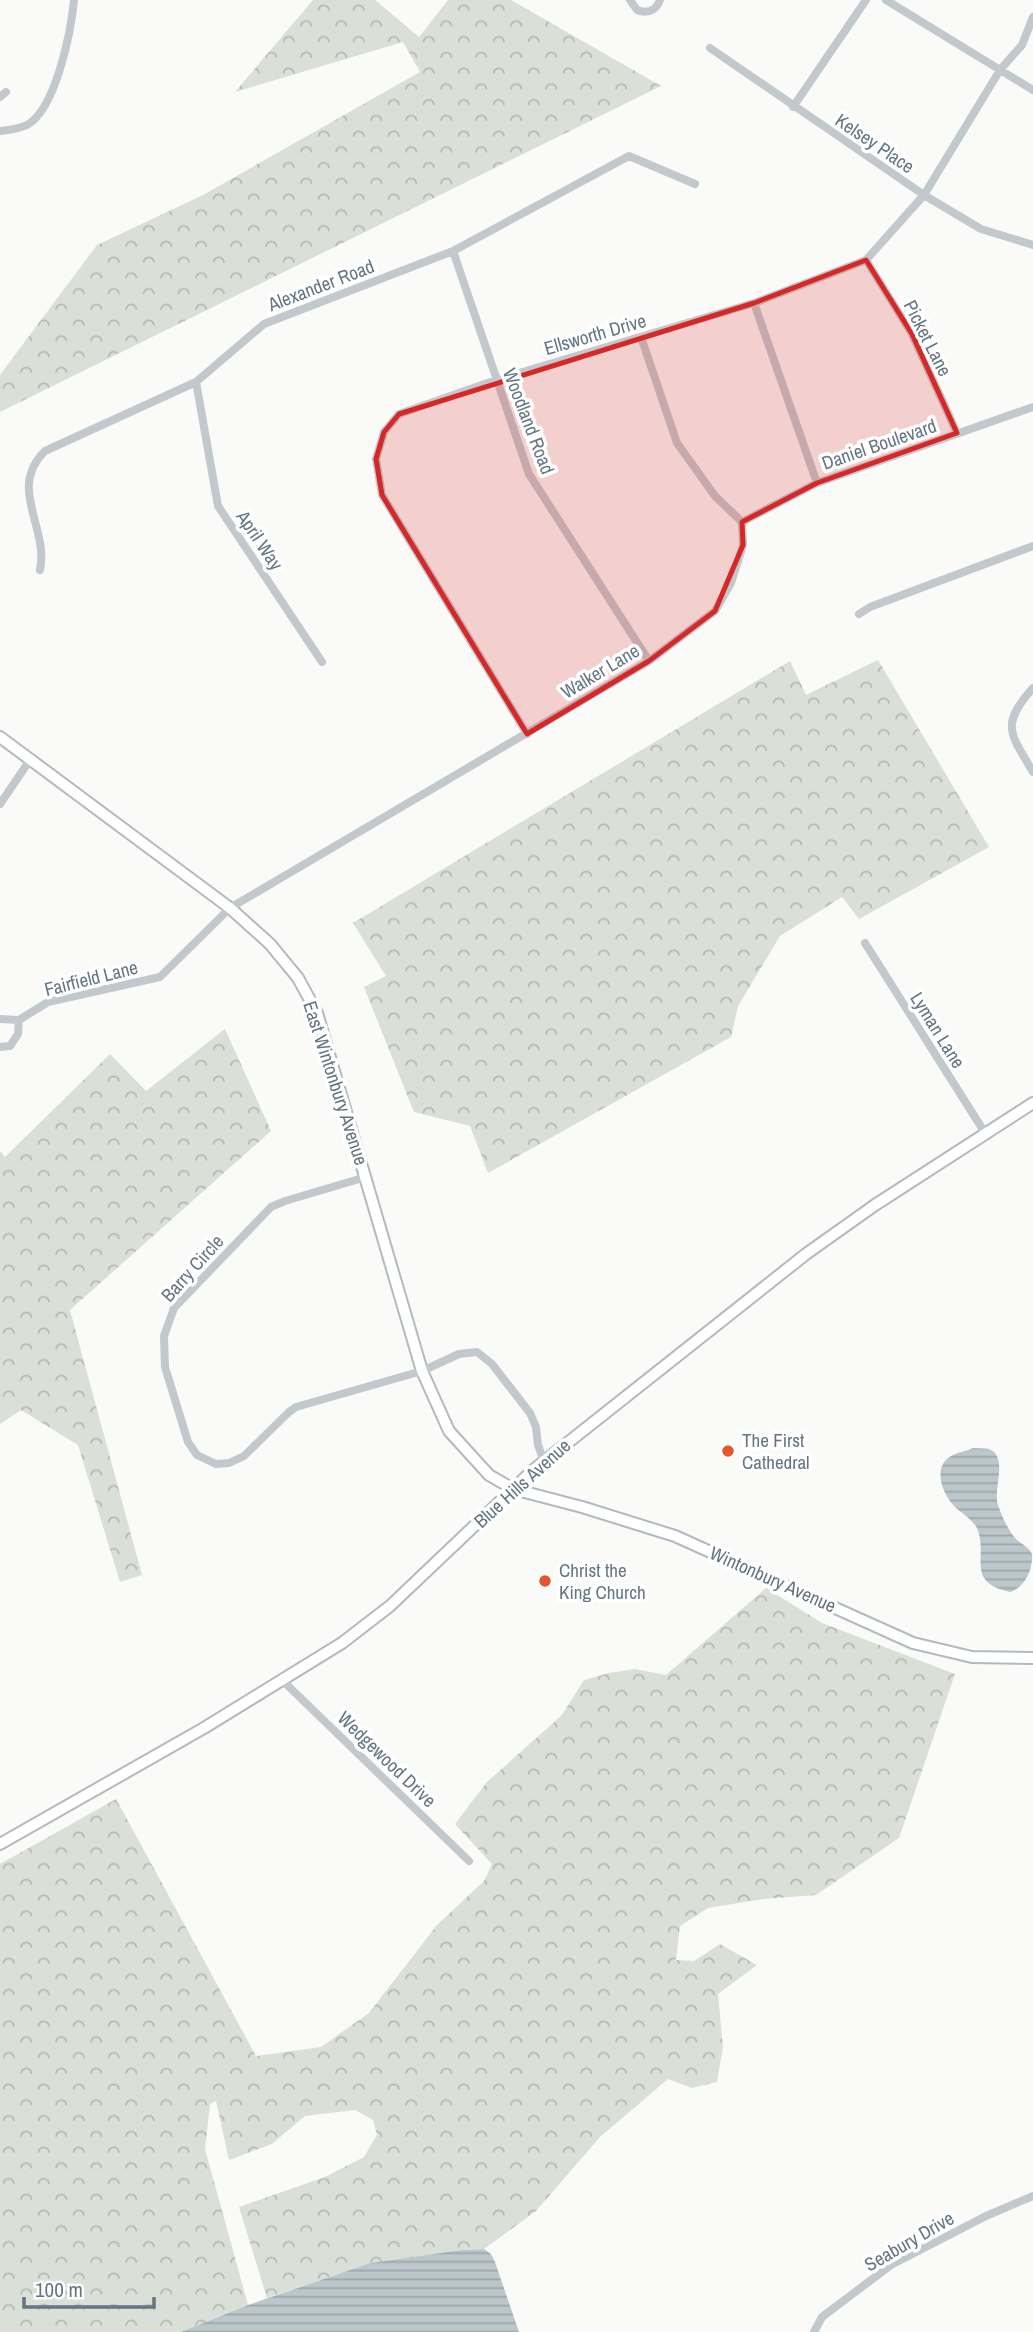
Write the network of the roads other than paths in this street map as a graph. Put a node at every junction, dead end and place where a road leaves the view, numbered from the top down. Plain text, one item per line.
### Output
1 (74, 0) edge
2 (630, 0) edge
3 (660, 0) edge
4 (866, 0) edge
5 (886, 0) edge
6 (1033, 17) edge
7 (710, 48) dead end
8 (1000, 70) junction
9 (1033, 90) edge
10 (793, 107) junction
11 (0, 131) edge
12 (695, 184) dead end
13 (924, 195) junction
14 (1033, 245) edge
15 (453, 251) junction
16 (866, 260) junction
17 (754, 303) junction
18 (641, 337) junction
19 (496, 380) junction
20 (196, 382) junction
21 (1033, 407) edge
22 (957, 433) junction
23 (817, 482) junction
24 (741, 522) junction
25 (1033, 546) edge
26 (40, 570) dead end
27 (859, 614) dead end
28 (649, 661) junction
29 (322, 662) dead end
30 (1033, 688) edge
31 (527, 734) junction
32 (0, 737) edge
33 (30, 760) junction
34 (1033, 772) edge
35 (0, 804) edge
36 (230, 908) junction
37 (865, 943) dead end
38 (0, 1019) edge
39 (19, 1020) junction
40 (0, 1047) edge
41 (1033, 1103) edge
42 (985, 1133) junction
43 (366, 1177) junction
44 (422, 1371) junction
45 (544, 1462) junction
46 (513, 1489) junction
47 (1033, 1658) edge
48 (283, 1681) junction
49 (0, 1844) edge
50 (469, 1861) dead end
51 (1033, 2196) edge
52 (814, 2332) edge

1 - 11 street
2 - 3 street
4 - 10 street
5 - 8 street
6 - 8 street, Ellsworth Drive
7 - 10 street, Kelsey Place
8 - 9 street
8 - 13 street, Ellsworth Drive
10 - 13 street, Kelsey Place
12 - 15 street, Alexander Road
13 - 14 street, Kelsey Place
13 - 16 street, Ellsworth Drive
15 - 19 street, Woodland Road
15 - 20 street, Alexander Road
16 - 17 street, Ellsworth Drive
16 - 22 street, Picket Lane
17 - 18 street, Ellsworth Drive
17 - 23 street
18 - 19 street, Ellsworth Drive
18 - 24 street
19 - 28 street, Woodland Road
19 - 31 street, Ellsworth Drive
20 - 26 street, Alexander Road
20 - 29 street, April Way
21 - 22 street, Daniel Boulevard
22 - 23 street, Daniel Boulevard
23 - 24 street, Daniel Boulevard
24 - 28 street, Walker Lane
25 - 27 street
28 - 31 street, Walker Lane
30 - 34 street
31 - 36 street, Walker Lane
32 - 33 main road, East Wintonbury Avenue
33 - 35 street
33 - 36 main road, East Wintonbury Avenue
36 - 39 street, Fairfield Lane
36 - 43 main road, East Wintonbury Avenue
37 - 42 street, Lyman Lane
38 - 39 street
39 - 40 street, Fairfield Lane
41 - 42 main road, Blue Hills Avenue
42 - 45 main road, Blue Hills Avenue
43 - 44 main road, East Wintonbury Avenue
43 - 44 street, Barry Circle
44 - 45 street
44 - 46 main road, East Wintonbury Avenue
45 - 46 main road, Blue Hills Avenue
46 - 47 main road, Wintonbury Avenue
46 - 48 main road, Blue Hills Avenue
48 - 49 main road, Blue Hills Avenue
48 - 50 street, Wedgewood Drive
51 - 52 street, Seabury Drive

